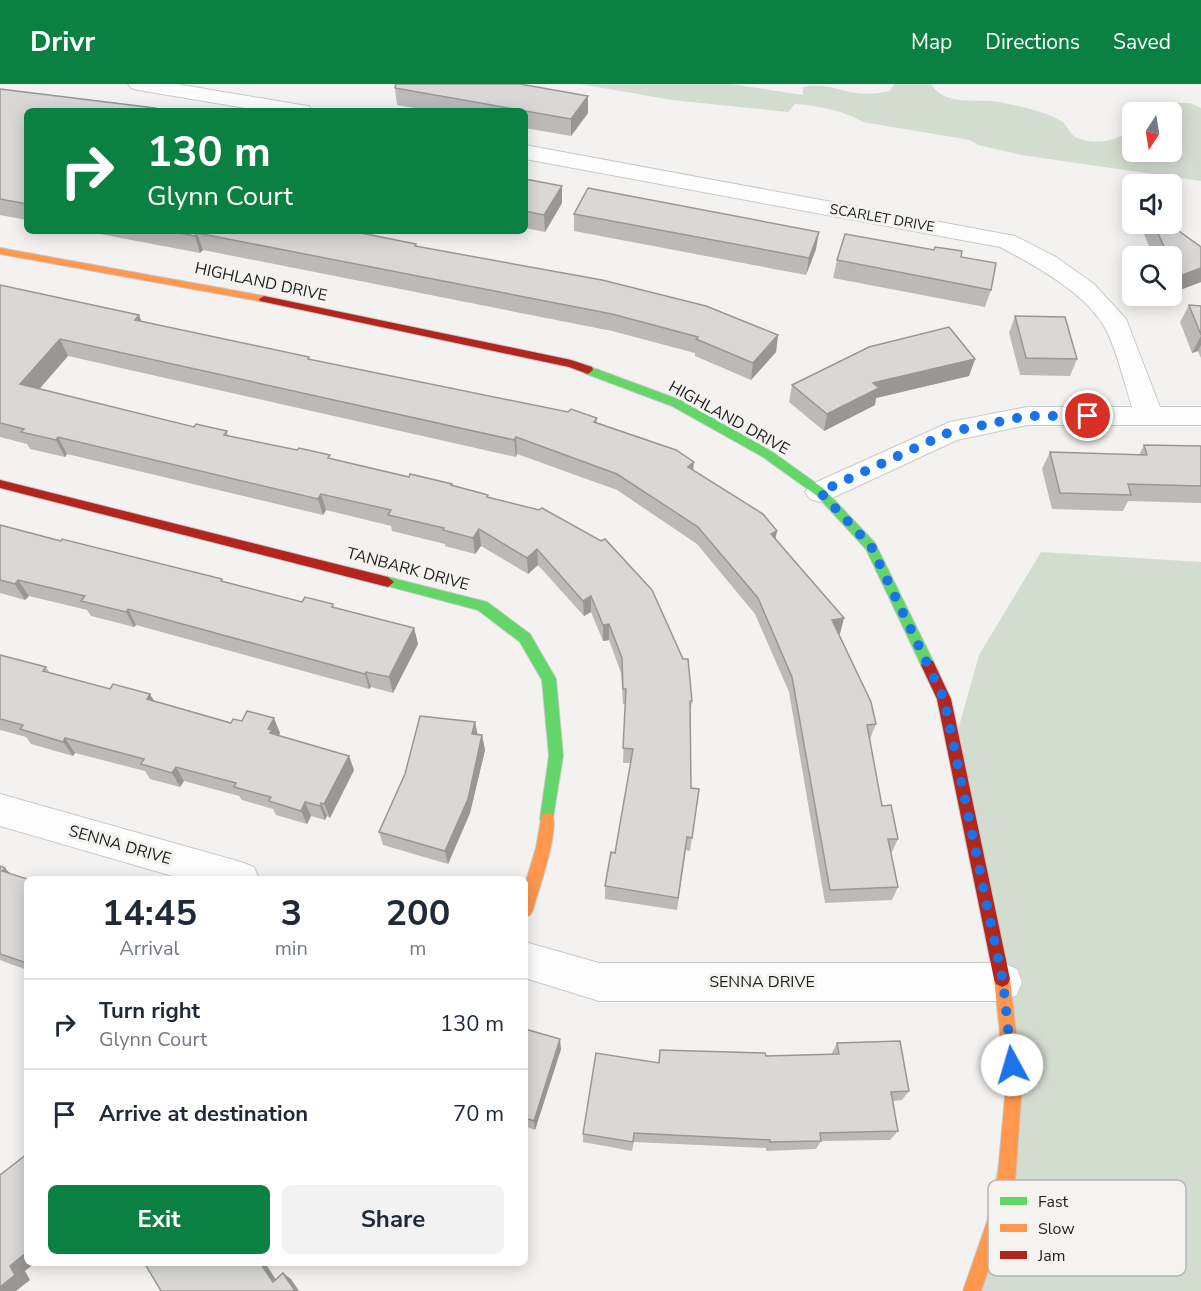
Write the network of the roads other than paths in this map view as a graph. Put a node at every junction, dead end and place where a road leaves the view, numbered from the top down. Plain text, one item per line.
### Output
1 (138, 84) edge
2 (283, 108) edge
3 (528, 153) edge
4 (0, 251) edge
5 (1149, 415) junction
6 (1201, 416) edge
7 (0, 484) edge
8 (820, 492) junction
9 (0, 810) edge
10 (231, 876) edge
11 (528, 900) edge
12 (528, 961) edge
13 (1003, 982) junction
14 (1006, 1180) edge
15 (988, 1245) edge
16 (972, 1291) edge

1 - 2 street
3 - 5 street, SCARLET DRIVE
4 - 8 street, HIGHLAND DRIVE
5 - 6 street
5 - 8 street
7 - 11 street, TANBARK DRIVE
8 - 13 street, HIGHLAND DRIVE
9 - 10 street, SENNA DRIVE
12 - 13 street, SENNA DRIVE
13 - 14 street, HIGHLAND DRIVE
15 - 16 street, HIGHLAND DRIVE

